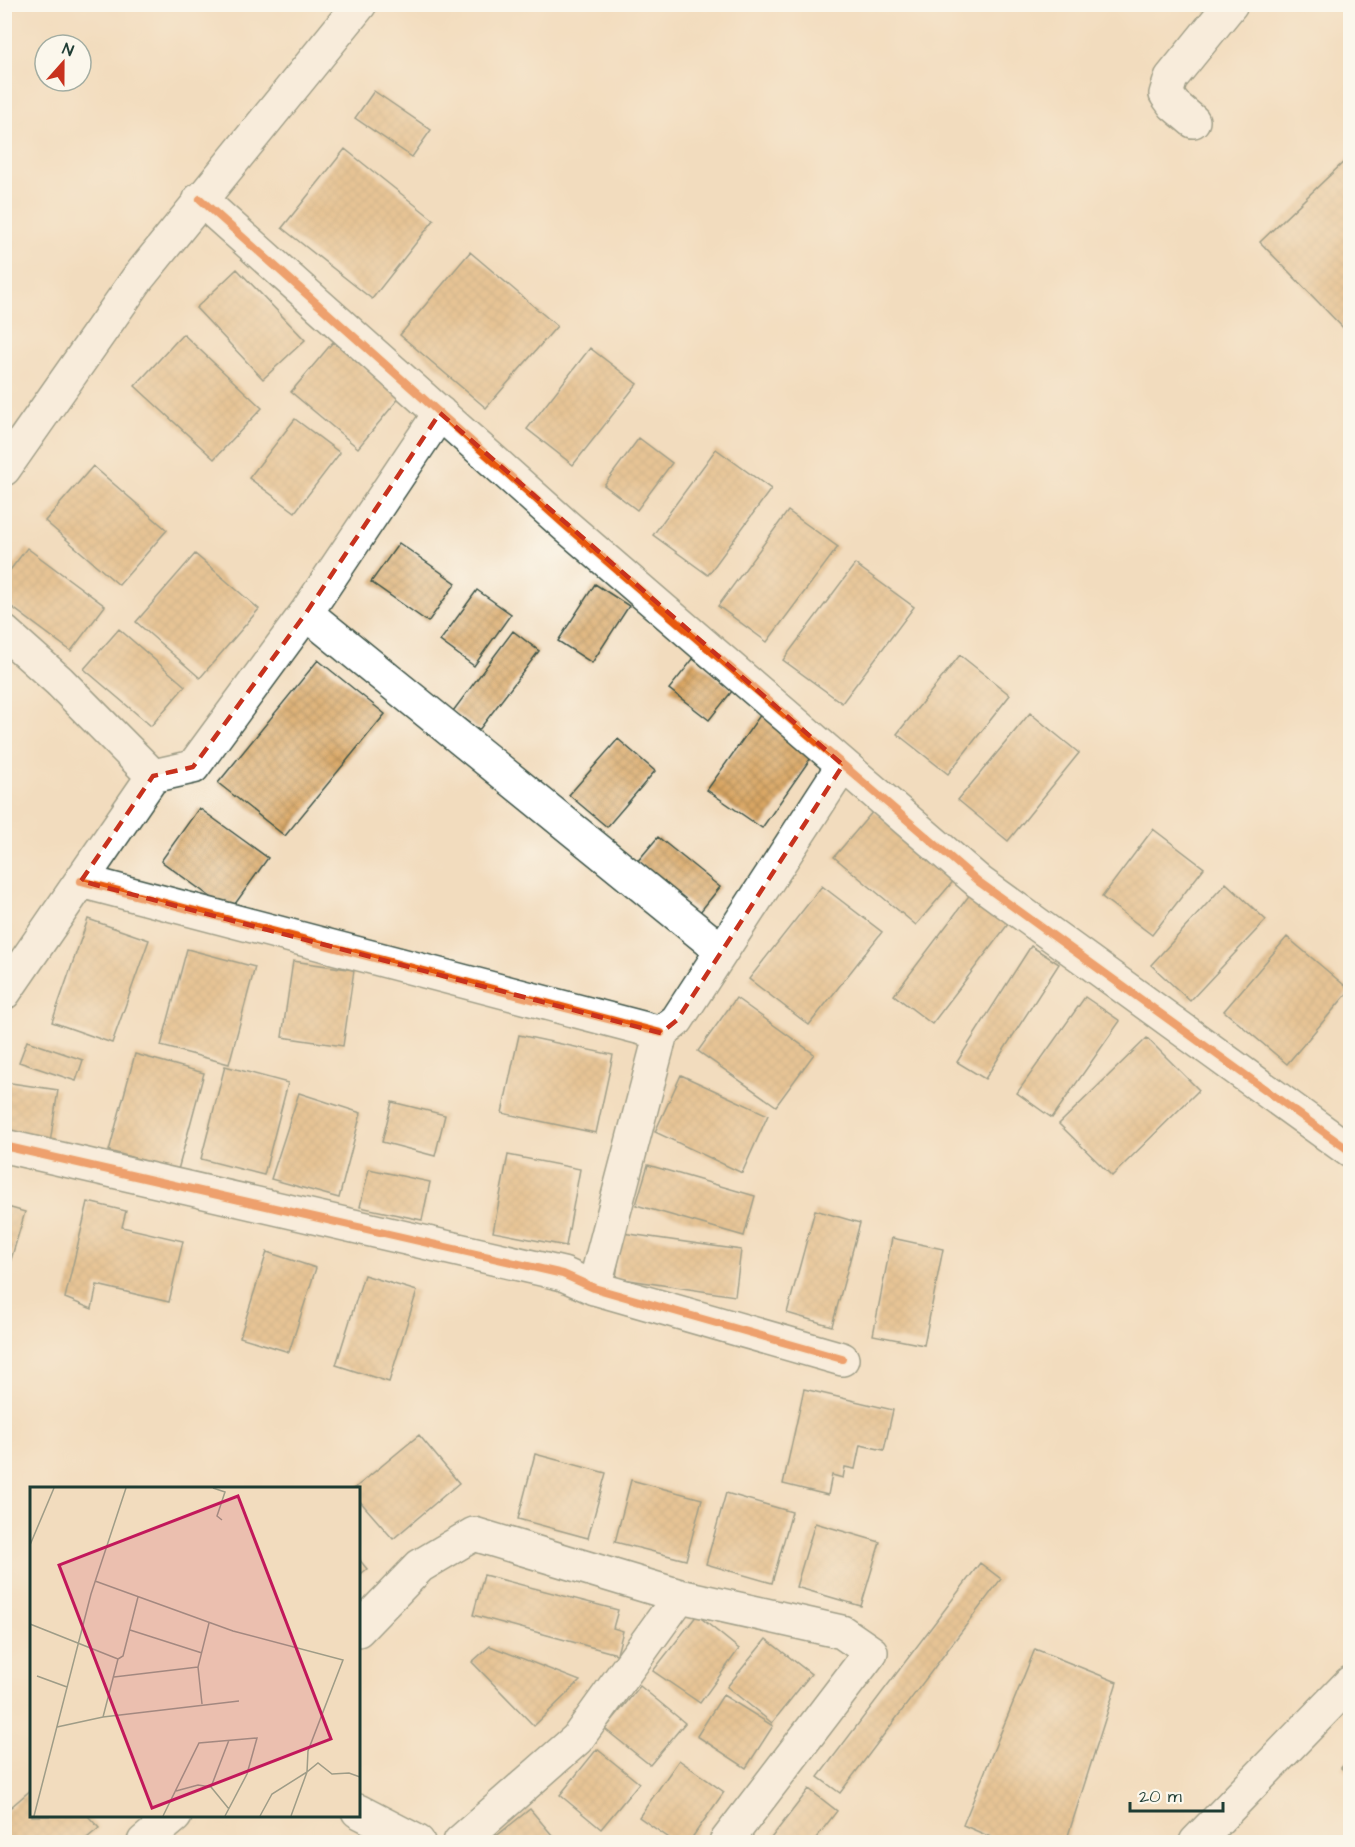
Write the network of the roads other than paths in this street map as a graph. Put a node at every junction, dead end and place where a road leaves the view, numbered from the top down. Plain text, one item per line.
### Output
1 (360, 4) edge
2 (1231, 4) edge
3 (1193, 121) dead end
4 (200, 199) junction
5 (440, 413) junction
6 (4, 469) edge
7 (306, 613) junction
8 (4, 632) edge
9 (843, 765) junction
10 (153, 776) junction
11 (81, 881) junction
12 (721, 950) junction
13 (4, 993) edge
14 (661, 1033) junction
15 (4, 1146) edge
16 (1350, 1151) edge
17 (594, 1288) junction
18 (842, 1359) dead end
19 (680, 1596) junction
20 (360, 1628) edge
21 (1350, 1683) edge
22 (360, 1811) edge
23 (173, 1817) edge
24 (144, 1842) edge
25 (418, 1842) edge
26 (460, 1842) edge
27 (726, 1842) edge
28 (1196, 1842) edge

1 - 4 street
2 - 3 street
4 - 5 street
4 - 6 street
5 - 7 street
5 - 9 street
7 - 10 street
7 - 12 street
8 - 10 street
9 - 12 street
9 - 16 street
10 - 11 street
11 - 13 street
11 - 14 street
12 - 14 street
14 - 17 street
15 - 17 street
17 - 18 street
19 - 20 street
19 - 26 street
19 - 27 street
21 - 28 street
22 - 25 street
23 - 24 street

